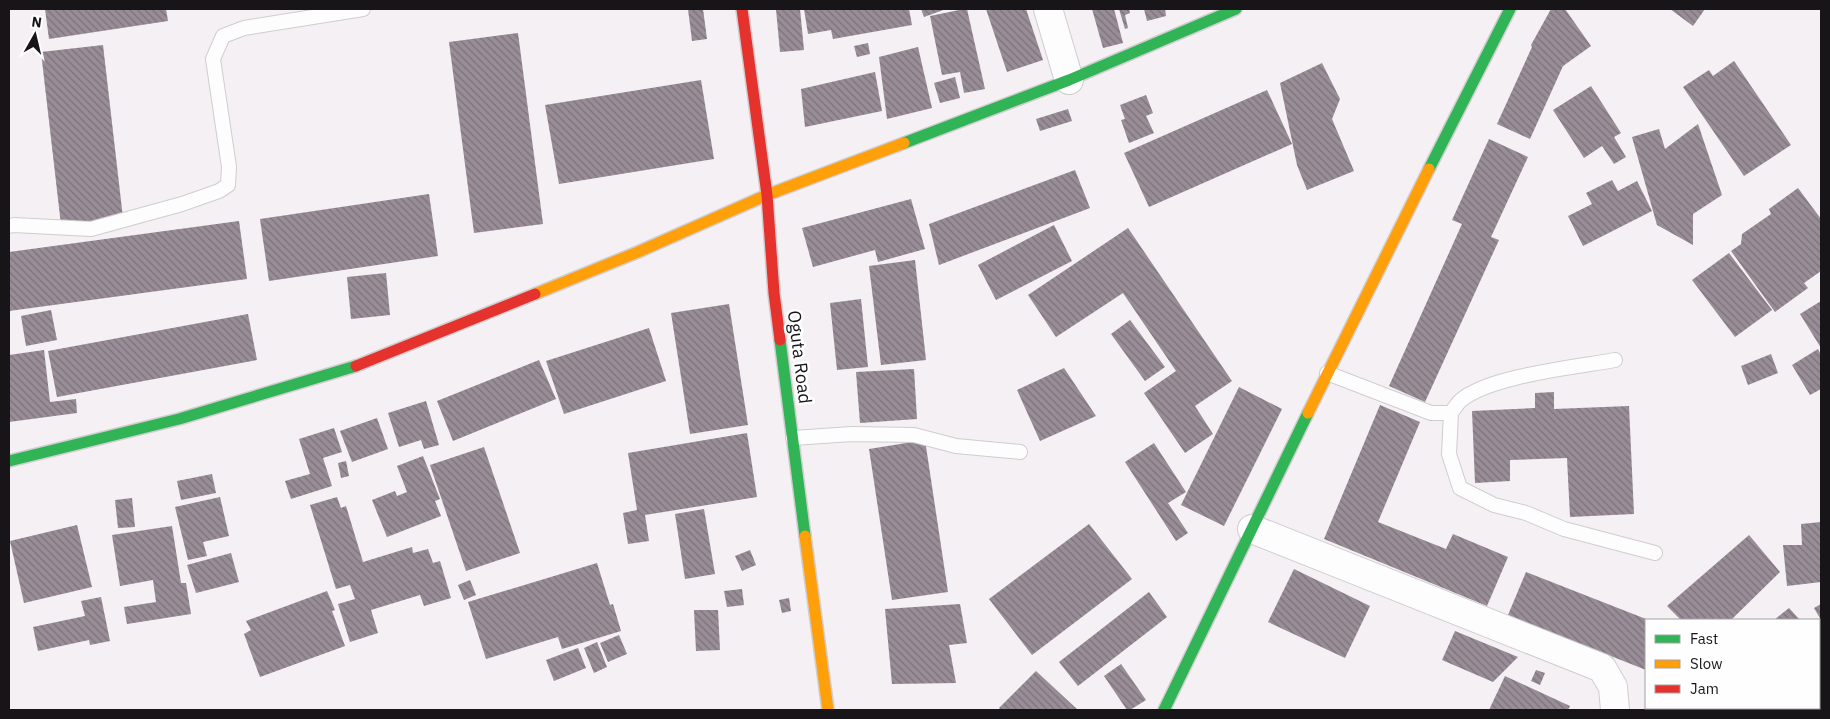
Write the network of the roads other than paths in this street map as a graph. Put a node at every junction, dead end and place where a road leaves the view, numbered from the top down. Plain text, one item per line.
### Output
1 (363, 9) edge
2 (742, 9) edge
3 (1048, 9) edge
4 (1236, 9) edge
5 (1510, 9) edge
6 (1069, 80) junction
7 (768, 195) junction
8 (9, 226) edge
9 (1615, 360) dead end
10 (1327, 373) junction
11 (1450, 413) junction
12 (792, 438) junction
13 (1020, 452) dead end
14 (9, 461) edge
15 (1252, 529) junction
16 (1656, 553) dead end
17 (828, 710) edge
18 (1164, 710) edge
19 (1615, 710) edge

1 - 8 lane
2 - 7 street, Oguta Road
3 - 6 street
4 - 6 street
5 - 10 street
6 - 7 street
7 - 12 street, Oguta Road
7 - 14 street
9 - 11 lane
10 - 11 lane
10 - 15 street
11 - 16 lane
12 - 13 lane
12 - 17 street, Oguta Road
15 - 18 street
15 - 19 street

